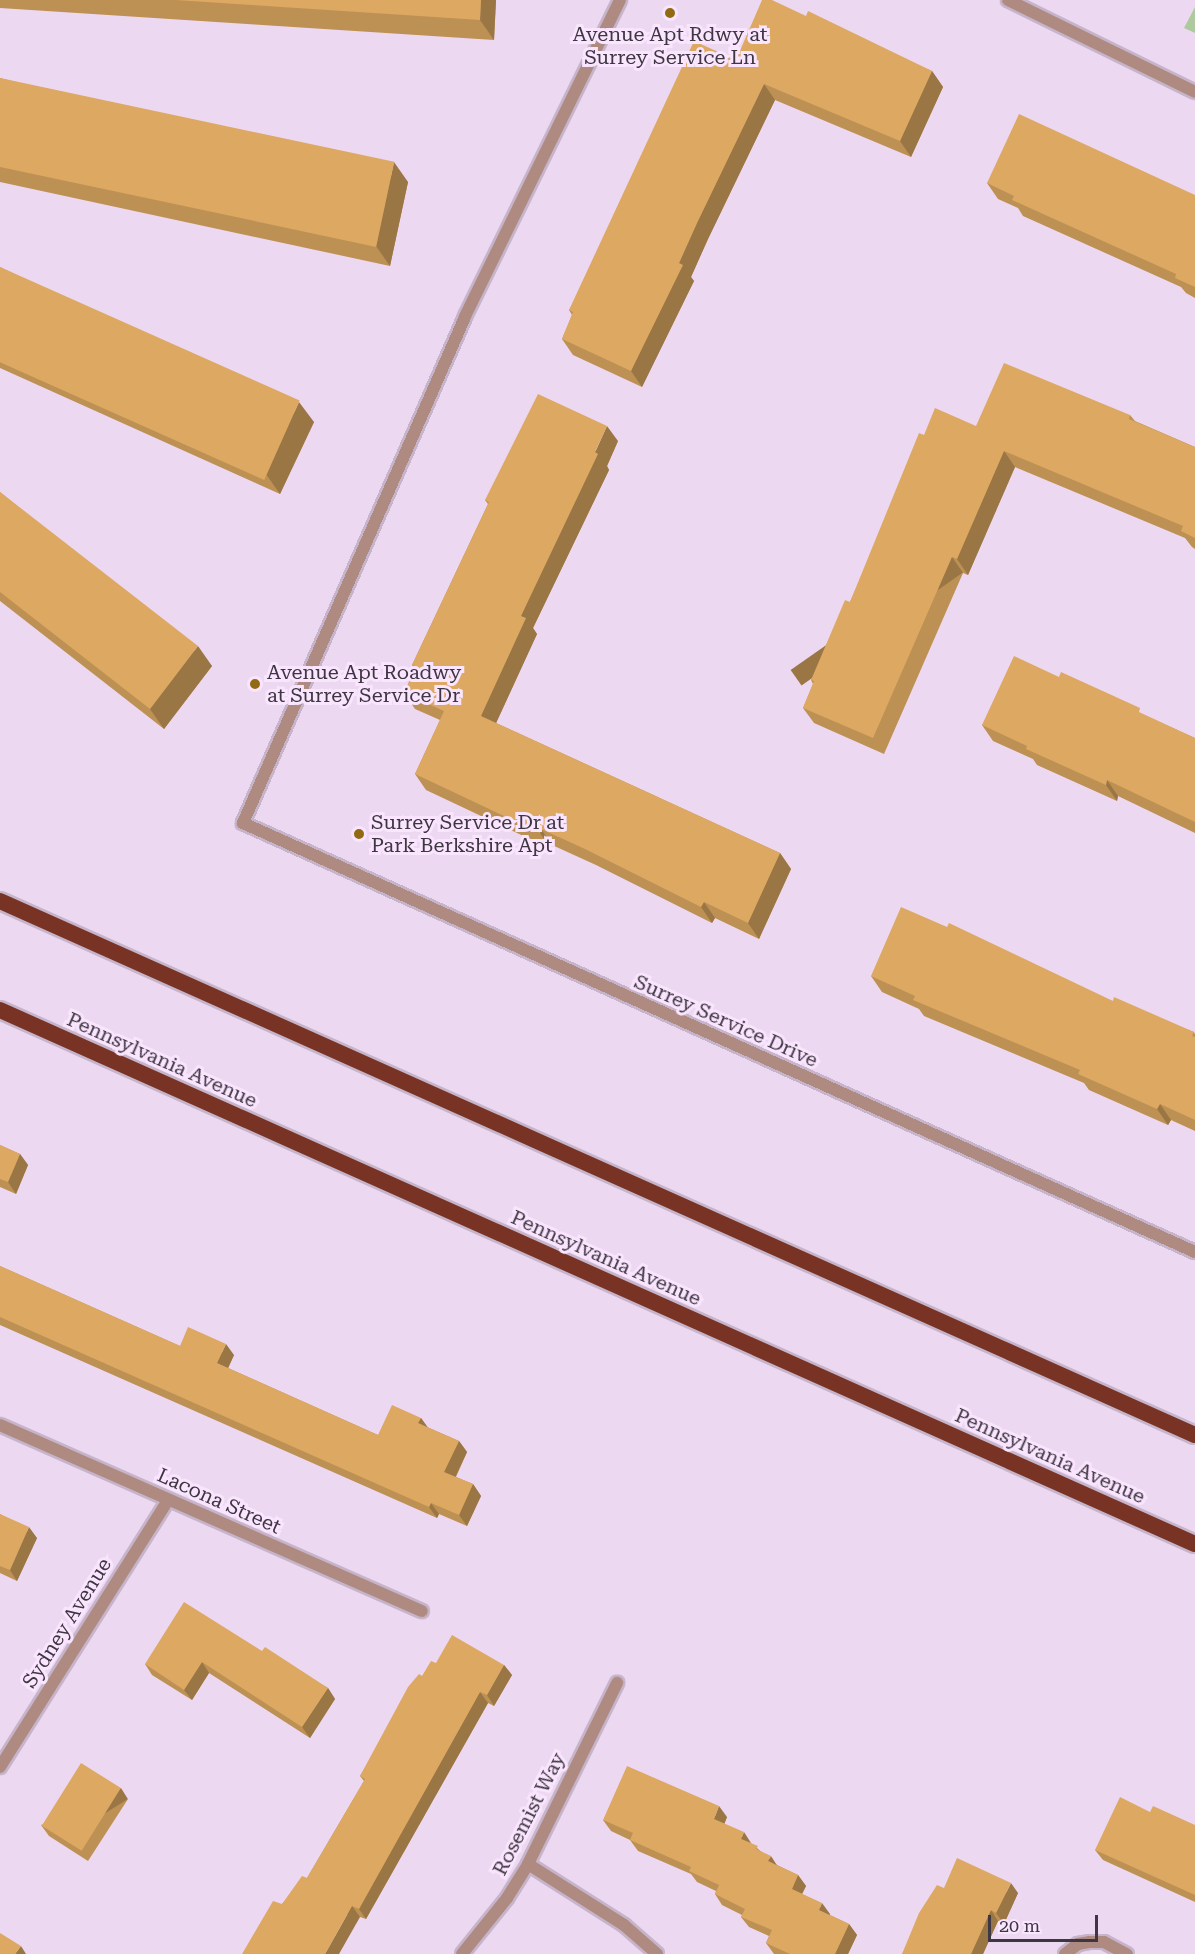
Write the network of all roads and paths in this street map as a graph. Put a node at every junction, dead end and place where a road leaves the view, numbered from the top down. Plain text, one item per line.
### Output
1 (620, 0) edge
2 (1008, 0) edge
3 (1195, 92) edge
4 (0, 901) edge
5 (0, 1010) edge
6 (1195, 1252) edge
7 (0, 1425) edge
8 (1195, 1435) edge
9 (168, 1500) junction
10 (1195, 1544) edge
11 (422, 1611) dead end
12 (617, 1683) dead end
13 (0, 1767) edge
14 (528, 1864) junction
15 (462, 1954) edge
16 (657, 1954) edge
17 (1065, 1954) edge
18 (1127, 1954) edge

1 - 6 street, Surrey Service Drive
2 - 3 street
4 - 8 highway
5 - 10 highway, Pennsylvania Avenue
7 - 9 street, Lacona Street
9 - 11 street, Lacona Street
9 - 13 street, Sydney Avenue
12 - 14 street, Rosemist Way
14 - 15 street, Rosemist Way
14 - 16 street
17 - 18 street

